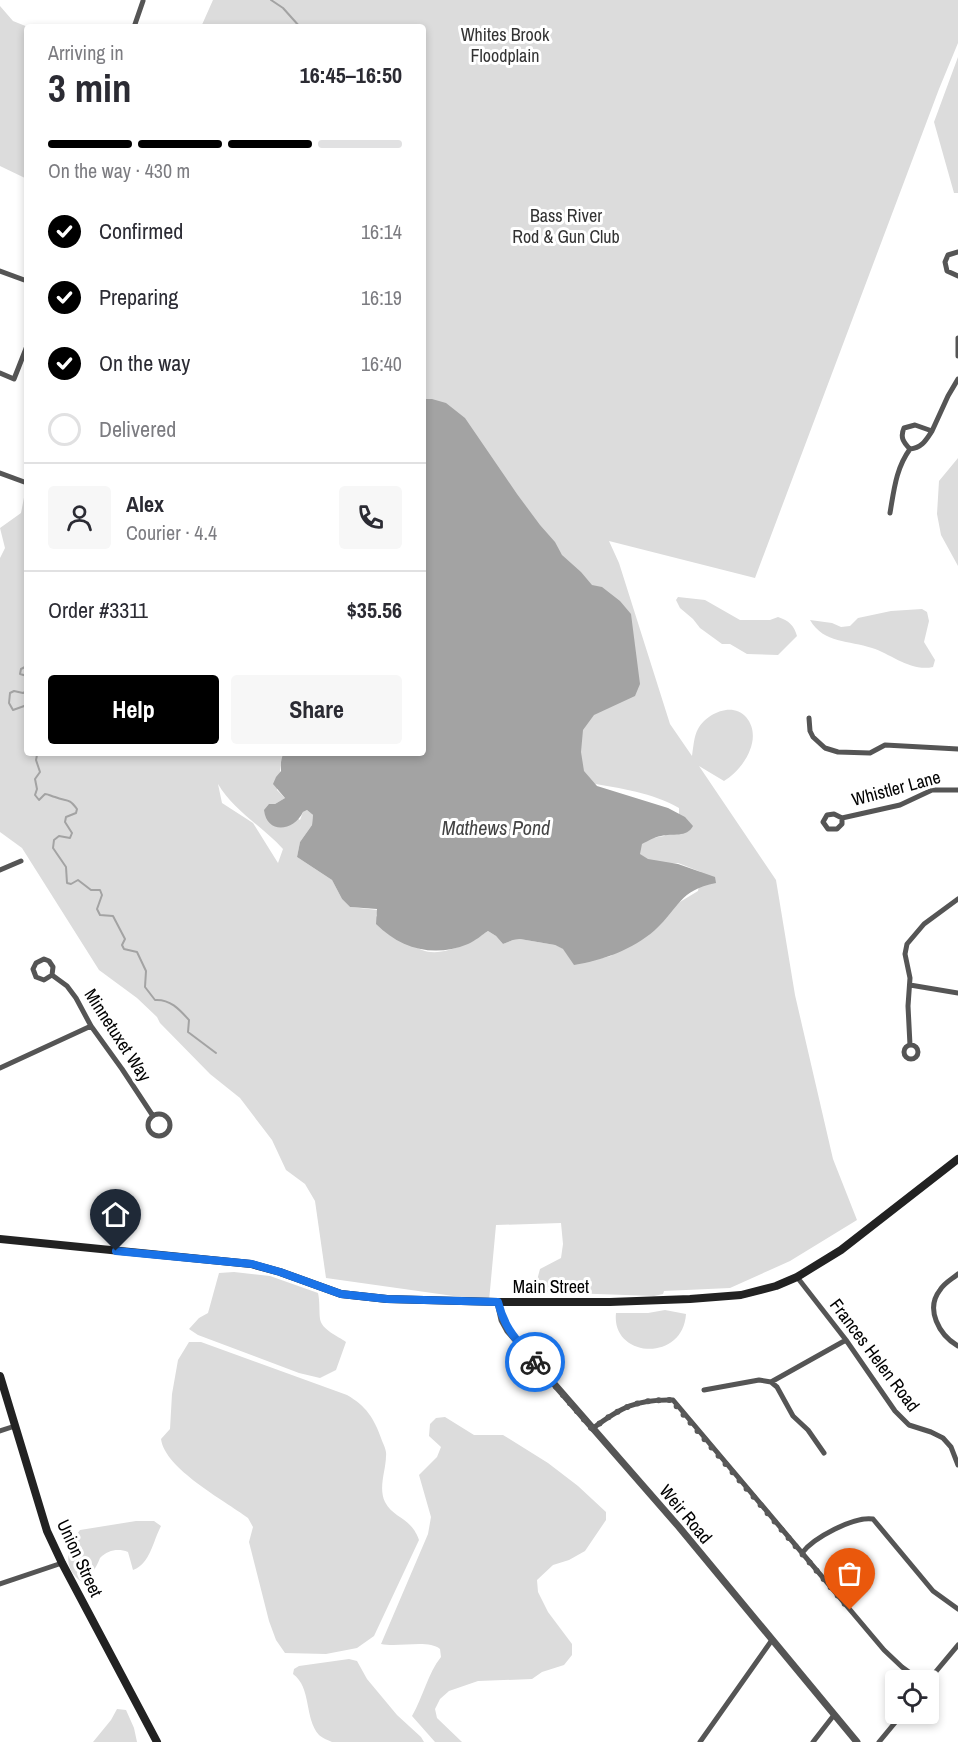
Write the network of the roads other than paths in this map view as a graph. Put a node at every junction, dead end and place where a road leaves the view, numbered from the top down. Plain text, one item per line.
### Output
1 (142, 0) edge
2 (135, 24) edge
3 (958, 252) edge
4 (0, 271) edge
5 (958, 276) edge
6 (24, 280) edge
7 (958, 338) edge
8 (24, 354) edge
9 (958, 356) edge
10 (0, 373) edge
11 (958, 379) edge
12 (932, 431) junction
13 (910, 449) junction
14 (0, 473) edge
15 (24, 482) edge
16 (890, 513) dead end
17 (809, 718) dead end
18 (958, 749) edge
19 (958, 789) edge
20 (842, 818) dead end
21 (21, 861) dead end
22 (0, 870) edge
23 (958, 899) edge
24 (52, 975) dead end
25 (910, 985) junction
26 (958, 993) edge
27 (92, 1026) junction
28 (910, 1045) dead end
29 (0, 1068) edge
30 (153, 1116) junction
31 (957, 1163) edge
32 (0, 1239) edge
33 (958, 1274) edge
34 (797, 1276) junction
35 (498, 1302) junction
36 (846, 1340) junction
37 (958, 1346) edge
38 (0, 1376) edge
39 (771, 1382) junction
40 (704, 1390) dead end
41 (15, 1426) junction
42 (592, 1429) junction
43 (0, 1431) edge
44 (824, 1453) dead end
45 (958, 1465) edge
46 (802, 1553) junction
47 (62, 1563) junction
48 (0, 1584) edge
49 (958, 1609) edge
50 (772, 1640) junction
51 (958, 1646) edge
52 (906, 1670) edge
53 (937, 1670) edge
54 (834, 1715) junction
55 (894, 1724) edge
56 (157, 1742) edge
57 (700, 1742) edge
58 (813, 1742) edge
59 (857, 1742) edge
60 (879, 1742) edge

1 - 2 street
3 - 5 street
4 - 6 street
7 - 9 street
8 - 10 street
11 - 12 street
12 - 13 street
12 - 13 street
13 - 16 street
14 - 15 street
17 - 18 street
19 - 20 street, Whistler Lane
21 - 22 street
23 - 25 street
24 - 27 street, Minnetuxet Way
25 - 26 street
25 - 28 street
27 - 29 street
27 - 30 street, Minnetuxet Way
30 - 30 street, Minnetuxet Way
31 - 34 main road, Main Street
32 - 35 main road, Main Street
33 - 37 street
34 - 35 main road, Main Street
34 - 36 street, Frances Helen Road
35 - 42 street, Weir Road
36 - 39 street
36 - 45 street, Frances Helen Road
38 - 41 main road, Union Street
39 - 40 street
39 - 44 street
41 - 43 street
41 - 47 main road, Union Street
42 - 46 street
42 - 50 street, Weir Road
46 - 49 street
46 - 52 street
47 - 48 street
47 - 56 main road, Union Street
50 - 54 street, Weir Road
50 - 57 street
51 - 53 street
54 - 58 street
54 - 59 street, Weir Road
55 - 60 street

